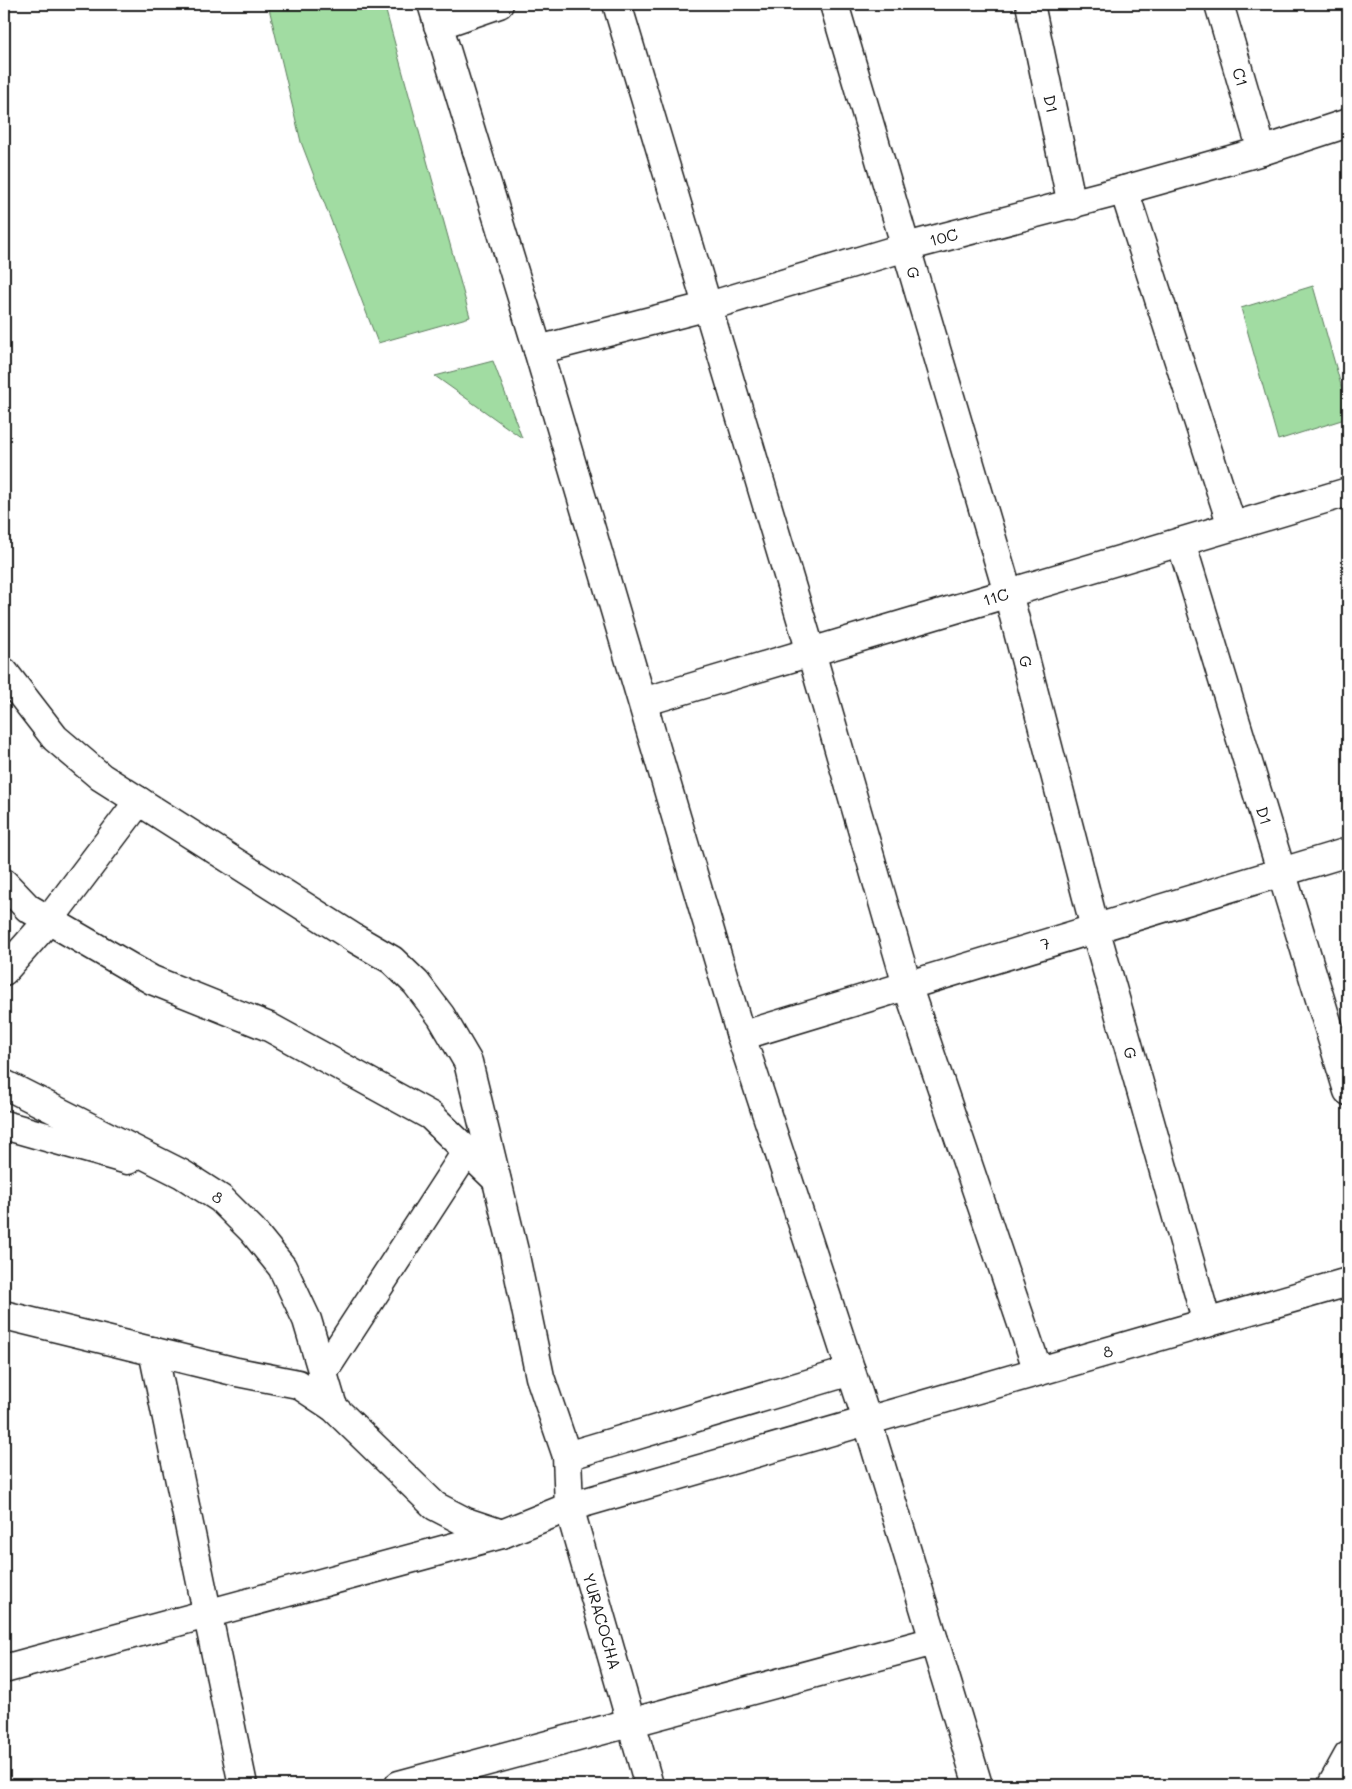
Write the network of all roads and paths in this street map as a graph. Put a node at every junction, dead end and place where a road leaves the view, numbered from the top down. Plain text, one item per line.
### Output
1 (499, 4) edge
2 (617, 4) edge
3 (834, 4) edge
4 (1030, 4) edge
5 (1218, 4) edge
6 (435, 14) edge
7 (1348, 123) edge
8 (1262, 151) junction
9 (1124, 190) junction
10 (1072, 205) junction
11 (906, 248) junction
12 (709, 306) junction
13 (538, 350) junction
14 (1348, 492) edge
15 (1232, 526) junction
16 (1181, 542) junction
17 (1008, 593) junction
18 (811, 652) junction
19 (4, 672) edge
20 (642, 702) junction
21 (139, 801) junction
22 (1348, 852) edge
23 (1281, 872) junction
24 (4, 883) edge
25 (48, 920) junction
26 (1095, 928) junction
27 (4, 971) edge
28 (907, 985) junction
29 (740, 1036) junction
30 (4, 1084) edge
31 (1348, 1091) edge
32 (4, 1125) edge
33 (467, 1151) junction
34 (182, 1174) junction
35 (496, 1179) junction
36 (1348, 1282) edge
37 (4, 1315) edge
38 (1207, 1323) junction
39 (153, 1351) junction
40 (1038, 1371) junction
41 (851, 1372) junction
42 (322, 1374) junction
43 (333, 1407) junction
44 (867, 1420) junction
45 (567, 1456) junction
46 (569, 1507) junction
47 (502, 1534) junction
48 (207, 1614) junction
49 (934, 1641) junction
50 (4, 1669) edge
51 (630, 1723) junction
52 (1348, 1756) edge
53 (243, 1785) edge
54 (399, 1785) edge
55 (649, 1785) edge
56 (978, 1785) edge
57 (1332, 1785) edge

1 - 6 street
2 - 12 street
3 - 11 street, G
4 - 10 street, D1
5 - 8 street, C1
6 - 13 street
7 - 8 street, 10C
8 - 9 street, 10C
9 - 10 street, 10C
9 - 15 street
10 - 11 street, 10C
11 - 12 street, 10C
11 - 17 street, G
12 - 13 street, 10C
12 - 18 street
13 - 20 street
14 - 15 street, 11C
15 - 16 street, 11C
16 - 17 street, 11C
16 - 23 street, D1
17 - 18 street, 11C
17 - 26 street, G
18 - 20 street, 11C
18 - 28 street
19 - 21 street, YURACOCHA
20 - 29 street
21 - 25 street
21 - 35 street, YURACOCHA
22 - 23 street, 7
23 - 26 street, 7
23 - 31 street, D1
24 - 25 street
25 - 27 street
25 - 33 street
26 - 28 street, 7
26 - 38 street, G
28 - 29 street, 7
28 - 40 street
29 - 41 street
30 - 34 street, 8
32 - 34 street
33 - 35 street
33 - 42 street
34 - 42 street, 8
35 - 45 street, YURACOCHA
36 - 38 street, 8
37 - 39 street
38 - 40 street, 8
39 - 43 street
39 - 48 street
40 - 44 street, 8
41 - 44 street
41 - 45 street
42 - 43 street, 8
43 - 47 street
44 - 46 street, 8
44 - 49 street
45 - 46 street, YURACOCHA
46 - 47 street, 8
46 - 51 street, YURACOCHA
47 - 48 street, 8
48 - 50 street, 8
48 - 53 street
49 - 51 street
49 - 56 street
51 - 54 street
51 - 55 street, YURACOCHA
52 - 57 street

